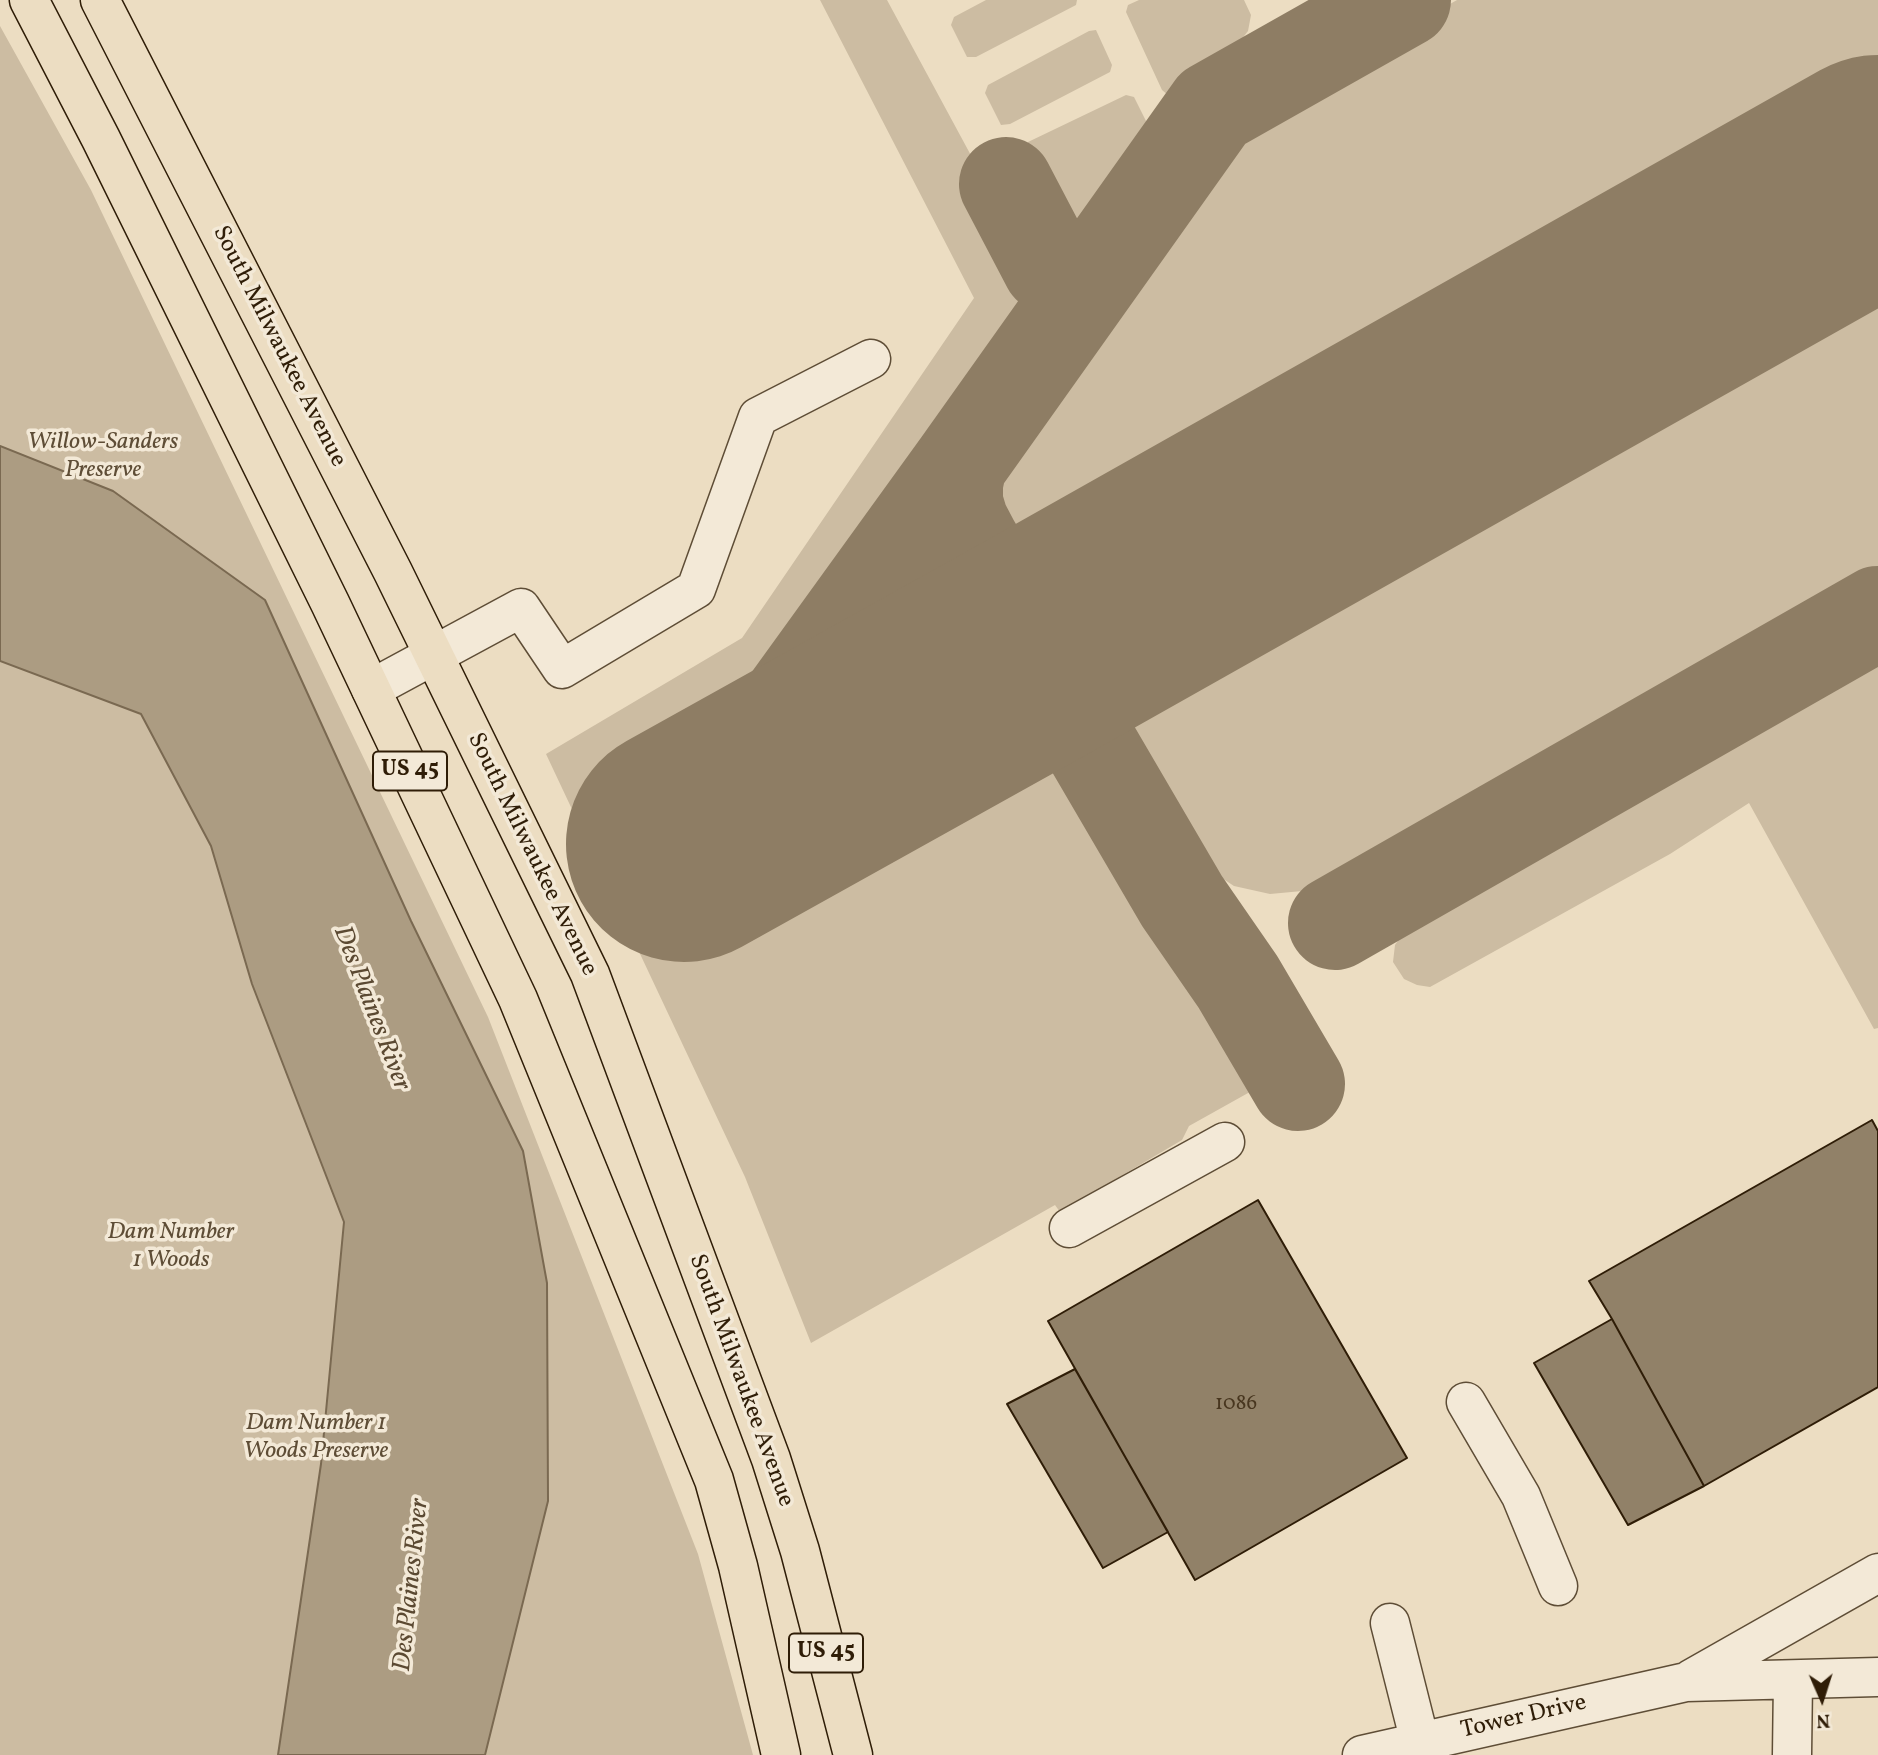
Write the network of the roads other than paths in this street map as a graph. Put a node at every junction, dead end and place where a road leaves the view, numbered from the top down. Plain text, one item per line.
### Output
1 (29, 0) edge
2 (100, 0) edge
3 (871, 359) dead end
4 (434, 656) junction
5 (371, 689) junction
6 (1224, 1142) dead end
7 (1069, 1228) dead end
8 (1466, 1402) dead end
9 (1878, 1573) edge
10 (1558, 1586) dead end
11 (1391, 1623) dead end
12 (1878, 1677) edge
13 (1793, 1679) junction
14 (1686, 1682) junction
15 (1420, 1742) junction
16 (781, 1755) edge
17 (852, 1755) edge
18 (1362, 1755) edge
19 (1792, 1755) edge

1 - 5 main road, US 45
2 - 4 main road, South Milwaukee Avenue / US 45
3 - 4 street
4 - 5 street
4 - 17 main road, South Milwaukee Avenue / US 45
5 - 16 main road, US 45
6 - 7 street
8 - 10 street
9 - 14 street, Tower Drive
11 - 15 street
12 - 13 street, Tower Drive
13 - 14 street, Tower Drive
13 - 19 street
14 - 15 street, Tower Drive
15 - 18 street, Tower Drive

